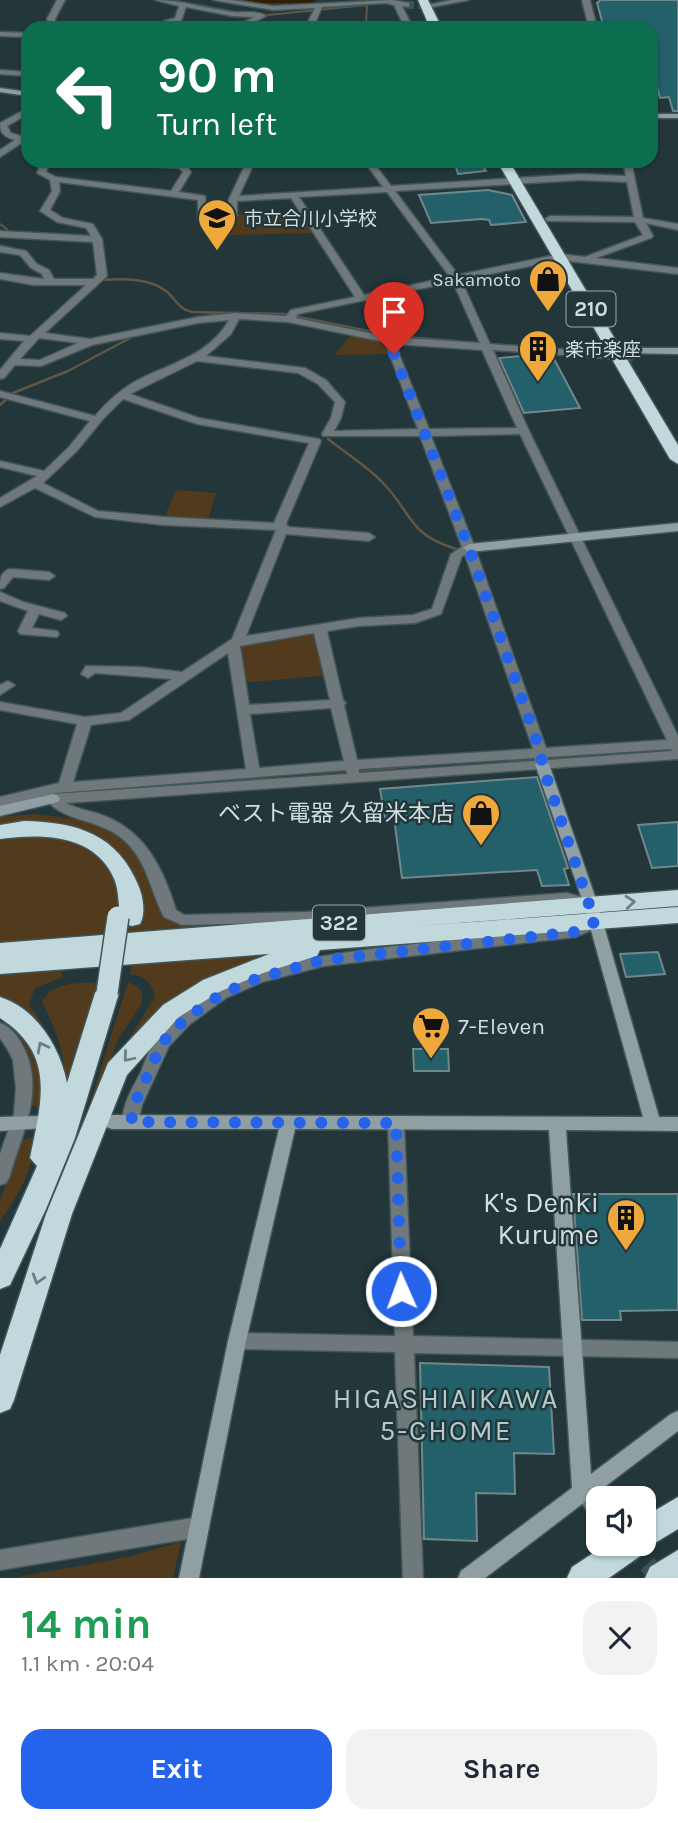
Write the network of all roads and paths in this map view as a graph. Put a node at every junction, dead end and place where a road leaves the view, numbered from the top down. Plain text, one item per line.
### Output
1 (61, 0) edge
2 (159, 0) edge
3 (217, 0) edge
4 (465, 0) edge
5 (586, 0) edge
6 (258, 3) edge
7 (406, 3) edge
8 (427, 3) edge
9 (183, 5) junction
10 (319, 6) junction
11 (294, 8) junction
12 (263, 16) junction
13 (51, 21) edge
14 (172, 21) edge
15 (252, 21) edge
16 (312, 21) edge
17 (408, 21) edge
18 (420, 21) edge
19 (433, 21) edge
20 (591, 21) edge
21 (0, 34) edge
22 (21, 35) edge
23 (0, 72) edge
24 (21, 74) edge
25 (0, 90) edge
26 (21, 93) edge
27 (21, 114) edge
28 (658, 116) edge
29 (678, 116) edge
30 (1, 127) edge
31 (21, 140) edge
32 (21, 143) edge
33 (0, 154) edge
34 (43, 168) edge
35 (185, 168) edge
36 (248, 168) edge
37 (373, 168) edge
38 (509, 168) edge
39 (517, 168) edge
40 (629, 168) edge
41 (54, 179) junction
42 (631, 179) junction
43 (521, 181) junction
44 (387, 190) junction
45 (174, 194) junction
46 (295, 196) junction
47 (233, 199) junction
48 (550, 219) junction
49 (639, 221) junction
50 (678, 227) edge
51 (0, 234) edge
52 (97, 239) junction
53 (0, 249) edge
54 (572, 257) junction
55 (678, 271) edge
56 (0, 276) edge
57 (456, 279) junction
58 (98, 280) junction
59 (51, 283) junction
60 (362, 299) junction
61 (304, 312) junction
62 (236, 316) junction
63 (288, 319) junction
64 (0, 336) edge
65 (34, 337) junction
66 (389, 340) junction
67 (90, 342) junction
68 (486, 344) junction
69 (678, 351) edge
70 (622, 353) junction
71 (198, 358) junction
72 (678, 359) edge
73 (11, 362) junction
74 (0, 376) edge
75 (0, 394) edge
76 (122, 395) junction
77 (95, 419) junction
78 (524, 431) junction
79 (327, 434) junction
80 (425, 434) junction
81 (678, 436) edge
82 (315, 441) junction
83 (678, 459) edge
84 (0, 464) edge
85 (39, 479) junction
86 (1, 502) edge
87 (678, 527) edge
88 (280, 528) junction
89 (576, 536) junction
90 (369, 537) dead end
91 (469, 548) junction
92 (49, 576) dead end
93 (0, 585) edge
94 (0, 596) edge
95 (35, 610) junction
96 (61, 616) dead end
97 (320, 630) junction
98 (53, 635) dead end
99 (236, 643) junction
100 (88, 674) dead end
101 (186, 677) junction
102 (339, 703) junction
103 (0, 706) edge
104 (243, 710) junction
105 (85, 721) junction
106 (677, 749) edge
107 (541, 758) junction
108 (354, 771) junction
109 (253, 772) junction
110 (58, 791) junction
111 (0, 802) edge
112 (0, 811) edge
113 (0, 832) edge
114 (0, 841) edge
115 (678, 898) edge
116 (593, 914) junction
117 (678, 915) edge
118 (125, 917) junction
119 (382, 938) junction
120 (0, 945) edge
121 (48, 946) junction
122 (0, 951) edge
123 (0, 966) edge
124 (0, 1006) edge
125 (0, 1029) edge
126 (289, 1121) junction
127 (112, 1122) dead end
128 (131, 1122) junction
129 (39, 1123) dead end
130 (396, 1123) junction
131 (0, 1124) edge
132 (20, 1124) junction
133 (653, 1124) junction
134 (678, 1124) edge
135 (557, 1125) junction
136 (0, 1178) edge
137 (46, 1211) junction
138 (0, 1277) edge
139 (237, 1341) junction
140 (403, 1346) junction
141 (572, 1350) junction
142 (678, 1350) edge
143 (0, 1400) edge
144 (678, 1420) edge
145 (582, 1490) junction
146 (586, 1495) edge
147 (678, 1511) edge
148 (199, 1527) junction
149 (656, 1527) edge
150 (615, 1556) edge
151 (0, 1560) edge
152 (678, 1565) edge
153 (189, 1578) edge
154 (413, 1578) edge
155 (468, 1578) edge
156 (583, 1578) edge
157 (661, 1578) edge

1 - 13 street
2 - 9 street
3 - 6 street
4 - 8 street
5 - 20 street
6 - 11 street
7 - 10 street
7 - 17 street
7 - 18 highway
8 - 19 highway
9 - 12 street
9 - 14 street
10 - 11 street
10 - 16 street
11 - 12 street
12 - 15 street
21 - 22 street
23 - 24 street
25 - 26 street
27 - 30 street
28 - 29 street
30 - 31 street
32 - 33 street
34 - 41 street
35 - 45 street
36 - 47 street
37 - 44 street
38 - 43 highway, 210
39 - 43 highway, 210
40 - 42 street
41 - 45 street
41 - 52 street
42 - 43 street
42 - 49 street
43 - 44 street
43 - 48 highway, 210
43 - 54 highway, 210
44 - 46 street
44 - 57 street
45 - 47 street
46 - 47 street
46 - 60 street
48 - 49 street
48 - 54 highway, 210
49 - 50 street
49 - 54 street
51 - 52 street
52 - 58 street
53 - 59 street
54 - 55 street
54 - 57 street
54 - 70 highway, 210
56 - 59 street
57 - 60 street
57 - 68 street
58 - 59 street
58 - 65 street
60 - 61 street
61 - 63 street
61 - 68 street
62 - 63 street
62 - 67 street
62 - 71 street
63 - 66 street
64 - 65 street
65 - 67 street
65 - 73 street
66 - 68 street
66 - 80 street
67 - 73 street
68 - 70 street
68 - 78 street
69 - 70 street
70 - 72 street
70 - 81 highway, 210
70 - 83 highway, 210
71 - 76 street
71 - 79 street
73 - 74 street
75 - 77 street
76 - 77 street
76 - 82 street
77 - 85 street
78 - 80 street
78 - 89 street
79 - 80 street
79 - 82 street
80 - 91 street
82 - 88 street
84 - 85 street
85 - 86 street
85 - 88 street
87 - 89 street
88 - 90 street
88 - 99 street
89 - 91 street
89 - 106 street
91 - 97 street
91 - 107 street
92 - 93 street
94 - 95 street
95 - 96 street
95 - 98 street
97 - 99 street
97 - 102 street
99 - 101 street
99 - 104 street
100 - 101 street
101 - 105 street
102 - 104 street
102 - 108 street
103 - 105 street
104 - 109 street
105 - 110 street
106 - 107 street
107 - 108 street
107 - 116 street
108 - 109 street
108 - 110 street
109 - 110 street
110 - 111 street
110 - 112 street
110 - 116 street
113 - 118 highway
114 - 118 highway
116 -> 115 highway, 322
116 - 117 highway, 322
116 - 119 highway, 322
116 - 121 highway, 322
116 - 128 street
116 - 133 street
118 - 137 highway
119 - 123 highway, 322
119 -> 137 highway
120 - 121 highway
121 - 122 highway, 322
137 -> 124 highway
125 - 132 street
126 - 128 street
126 - 130 street
126 - 139 street
127 - 128 street
129 - 132 street
130 - 135 street
130 - 140 street
131 - 132 street
132 - 136 street
133 - 134 street
133 - 135 street
135 - 141 street
137 - 138 highway
137 -> 143 highway
139 - 140 street
139 - 148 street
140 - 141 street
140 - 154 street
141 - 142 street
141 - 145 street
144 - 145 street
145 - 146 street
145 - 155 street
147 - 149 highway
148 - 151 street
148 - 153 street
150 - 156 highway
152 - 157 highway

